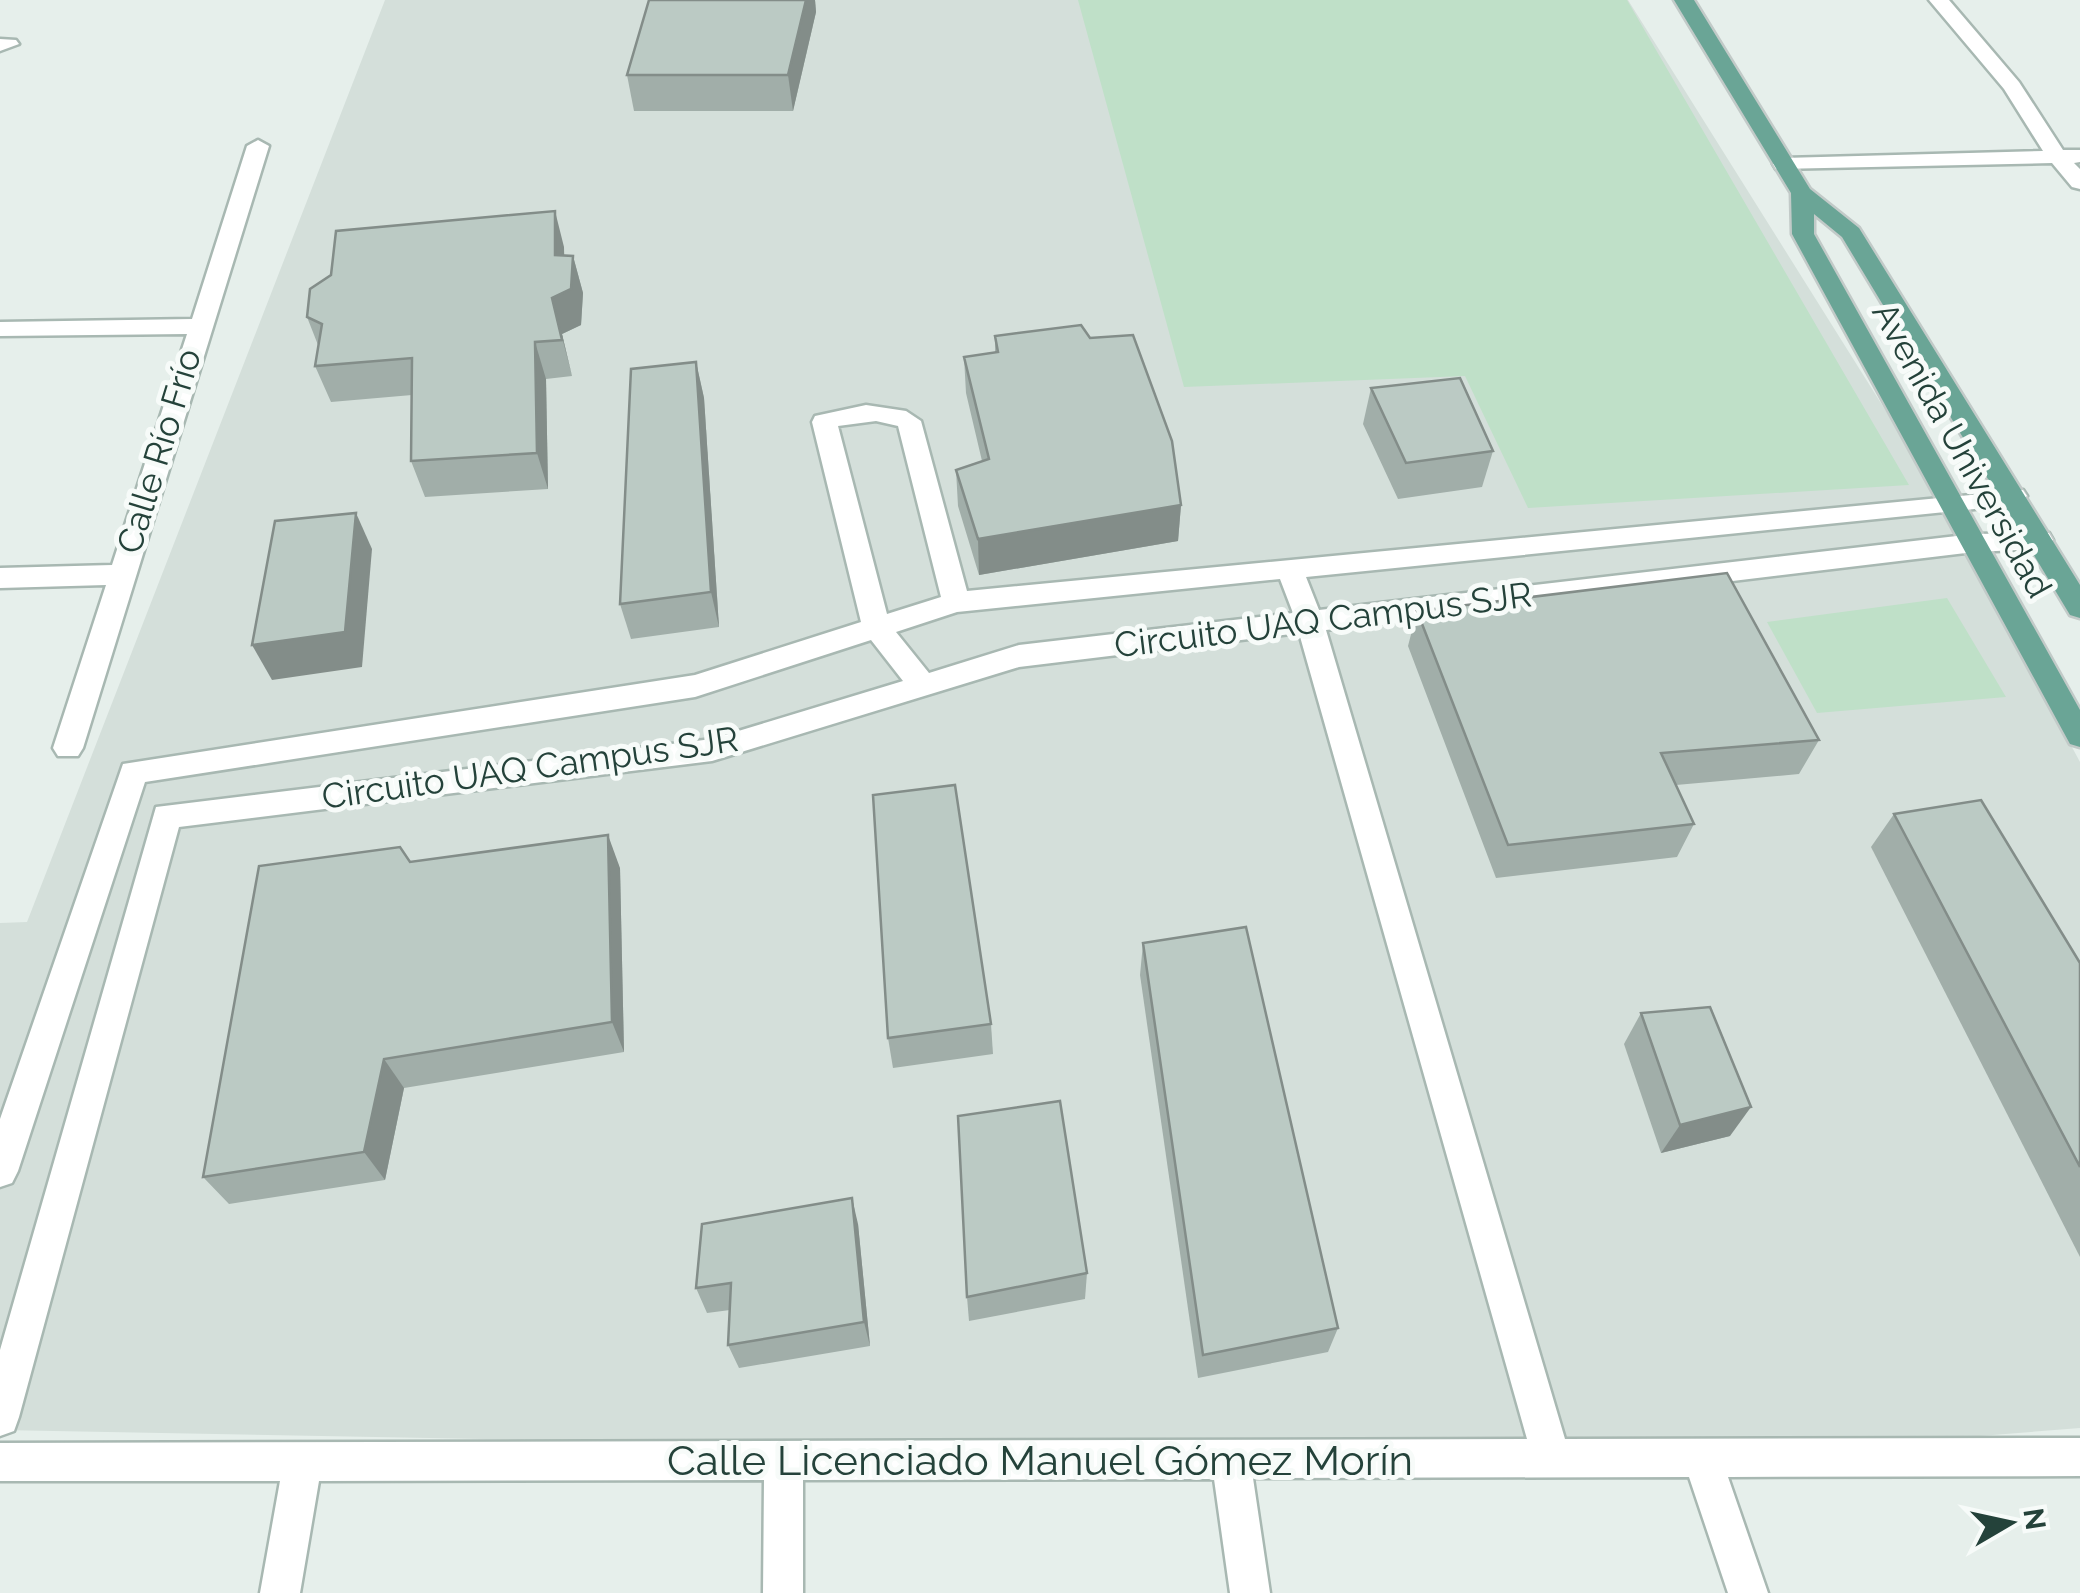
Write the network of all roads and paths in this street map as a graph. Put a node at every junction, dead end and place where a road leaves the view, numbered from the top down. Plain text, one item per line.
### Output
1 (1684, 0) edge
2 (1939, 0) edge
3 (258, 146) dead end
4 (2056, 155) junction
5 (2080, 156) edge
6 (1784, 164) junction
7 (2080, 182) edge
8 (1802, 193) junction
9 (198, 326) junction
10 (0, 329) edge
11 (2014, 496) junction
12 (1950, 500) junction
13 (2040, 540) junction
14 (1974, 543) junction
15 (1289, 568) junction
16 (121, 575) junction
17 (0, 578) edge
18 (956, 602) junction
19 (2080, 608) edge
20 (1310, 622) junction
21 (876, 626) junction
22 (922, 685) junction
23 (2079, 733) edge
24 (68, 748) dead end
25 (0, 1172) edge
26 (0, 1417) edge
27 (1552, 1458) junction
28 (1702, 1458) junction
29 (2080, 1458) edge
30 (1231, 1460) junction
31 (303, 1461) junction
32 (784, 1461) junction
33 (0, 1462) edge
34 (280, 1593) edge
35 (783, 1593) edge
36 (1250, 1593) edge
37 (1748, 1593) edge

1 - 6 main road, Avenida Universidad
2 - 4 street
3 - 9 street, Calle Río Frío
4 - 5 street
4 - 6 street
4 - 7 street
6 - 8 main road, Avenida Universidad
8 - 11 main road, Avenida Universidad
8 - 12 main road, Avenida Universidad
9 - 10 street
9 - 16 street, Calle Río Frío
11 - 12 street, Circuito UAQ Campus SJR
11 - 13 main road, Avenida Universidad
12 - 14 main road, Avenida Universidad
12 - 15 street, Circuito UAQ Campus SJR
13 - 14 street, Circuito UAQ Campus SJR
13 - 19 main road, Avenida Universidad
14 - 20 street, Circuito UAQ Campus SJR
14 - 23 main road, Avenida Universidad
15 - 18 street, Circuito UAQ Campus SJR
15 - 20 street
16 - 17 street
16 - 24 street, Calle Río Frío
18 - 21 street, Circuito UAQ Campus SJR
18 - 21 street
20 - 22 street, Circuito UAQ Campus SJR
20 - 27 street
21 - 22 street
21 - 25 street, Circuito UAQ Campus SJR
22 - 26 street, Circuito UAQ Campus SJR
27 - 28 street, Calle Licenciado Manuel Gómez Morín
27 - 30 street, Calle Licenciado Manuel Gómez Morín
28 - 29 street, Calle Licenciado Manuel Gómez Morín
28 - 37 street
30 - 32 street, Calle Licenciado Manuel Gómez Morín
30 - 36 street
31 - 32 street, Calle Licenciado Manuel Gómez Morín
31 - 33 street, Calle Licenciado Manuel Gómez Morín
31 - 34 street
32 - 35 street

